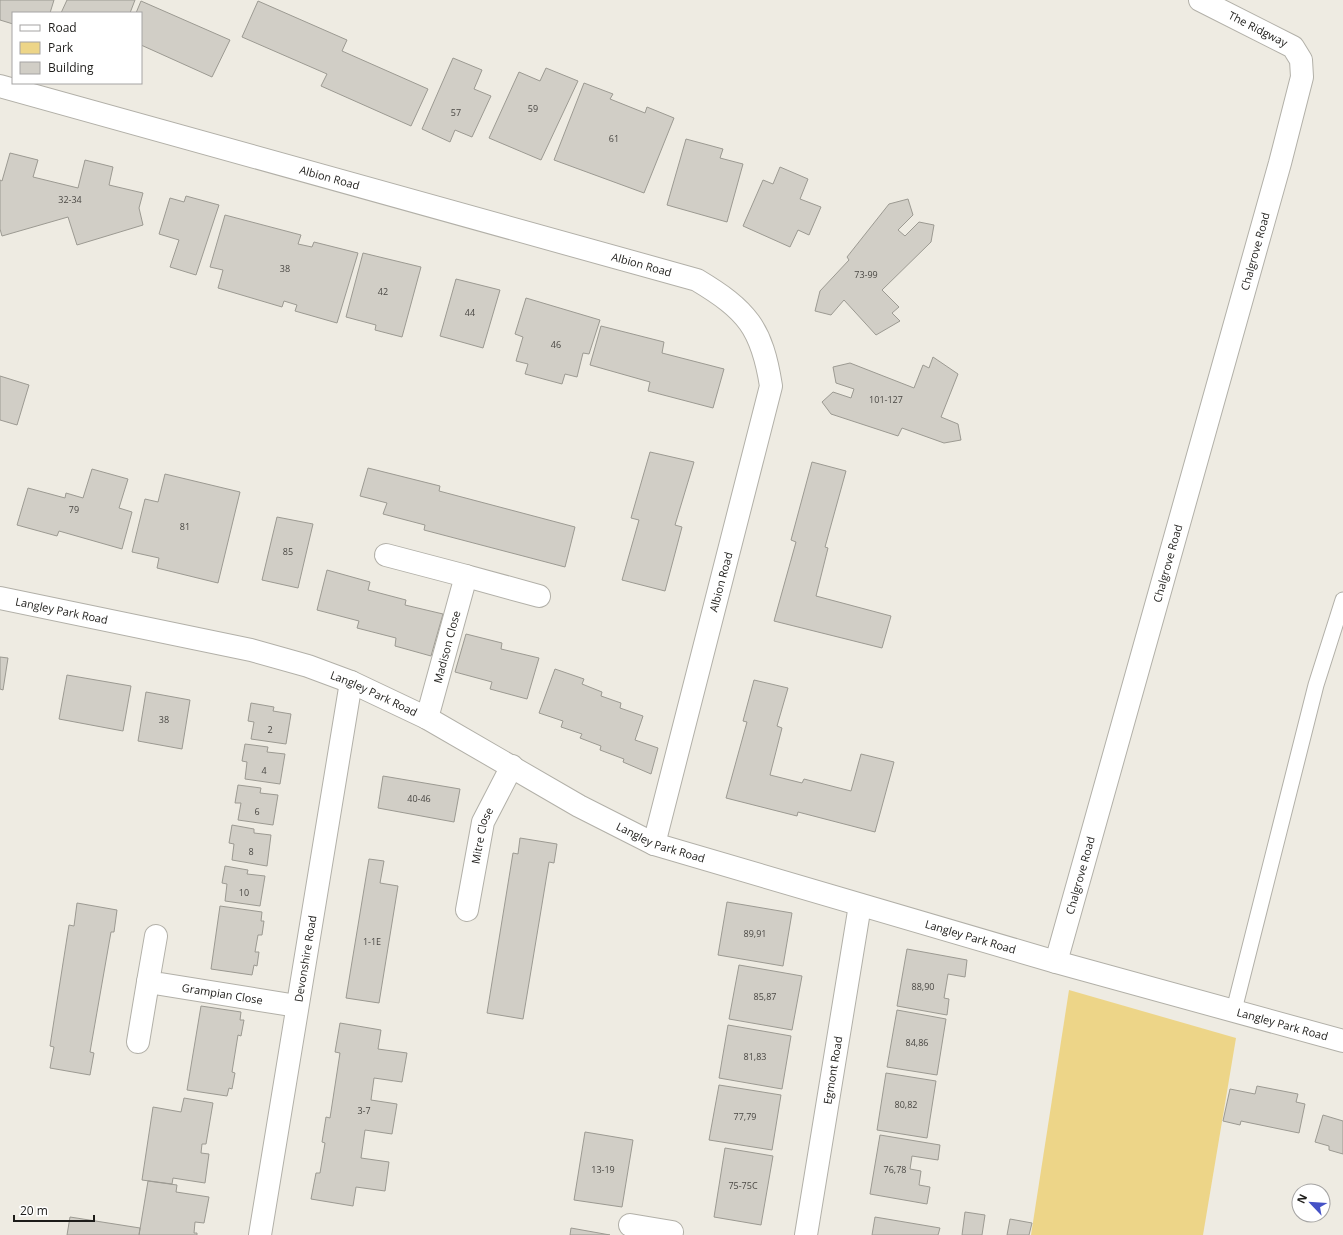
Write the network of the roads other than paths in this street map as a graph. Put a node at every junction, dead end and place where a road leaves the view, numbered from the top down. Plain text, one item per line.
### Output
1 (1200, 0) edge
2 (0, 86) edge
3 (1280, 163) joint
4 (386, 555) dead end
5 (466, 576) junction
6 (539, 596) dead end
7 (0, 598) edge
8 (1343, 600) edge
9 (351, 682) junction
10 (427, 718) junction
11 (512, 766) junction
12 (654, 844) junction
13 (860, 904) junction
14 (467, 910) dead end
15 (156, 936) dead end
16 (1056, 962) junction
17 (148, 982) junction
18 (297, 1006) junction
19 (1234, 1010) junction
20 (1343, 1041) edge
21 (138, 1042) dead end
22 (630, 1225) dead end
23 (677, 1234) edge
24 (260, 1235) edge
25 (806, 1235) edge

1 - 3 street, The Ridgway
2 - 12 street, Albion Road
3 - 16 street, Chalgrove Road
4 - 5 street
5 - 6 street
5 - 10 street, Madison Close
7 - 9 street, Langley Park Road
8 - 19 lane
9 - 10 street, Langley Park Road
9 - 18 street, Devonshire Road
10 - 11 street, Langley Park Road
11 - 12 street, Langley Park Road
11 - 14 street, Mitre Close
12 - 13 street, Langley Park Road
13 - 16 street, Langley Park Road
13 - 25 street, Egmont Road
15 - 17 street
16 - 19 street, Langley Park Road
17 - 18 street, Grampian Close
17 - 21 street
18 - 24 street, Devonshire Road
19 - 20 street, Langley Park Road
22 - 23 street

